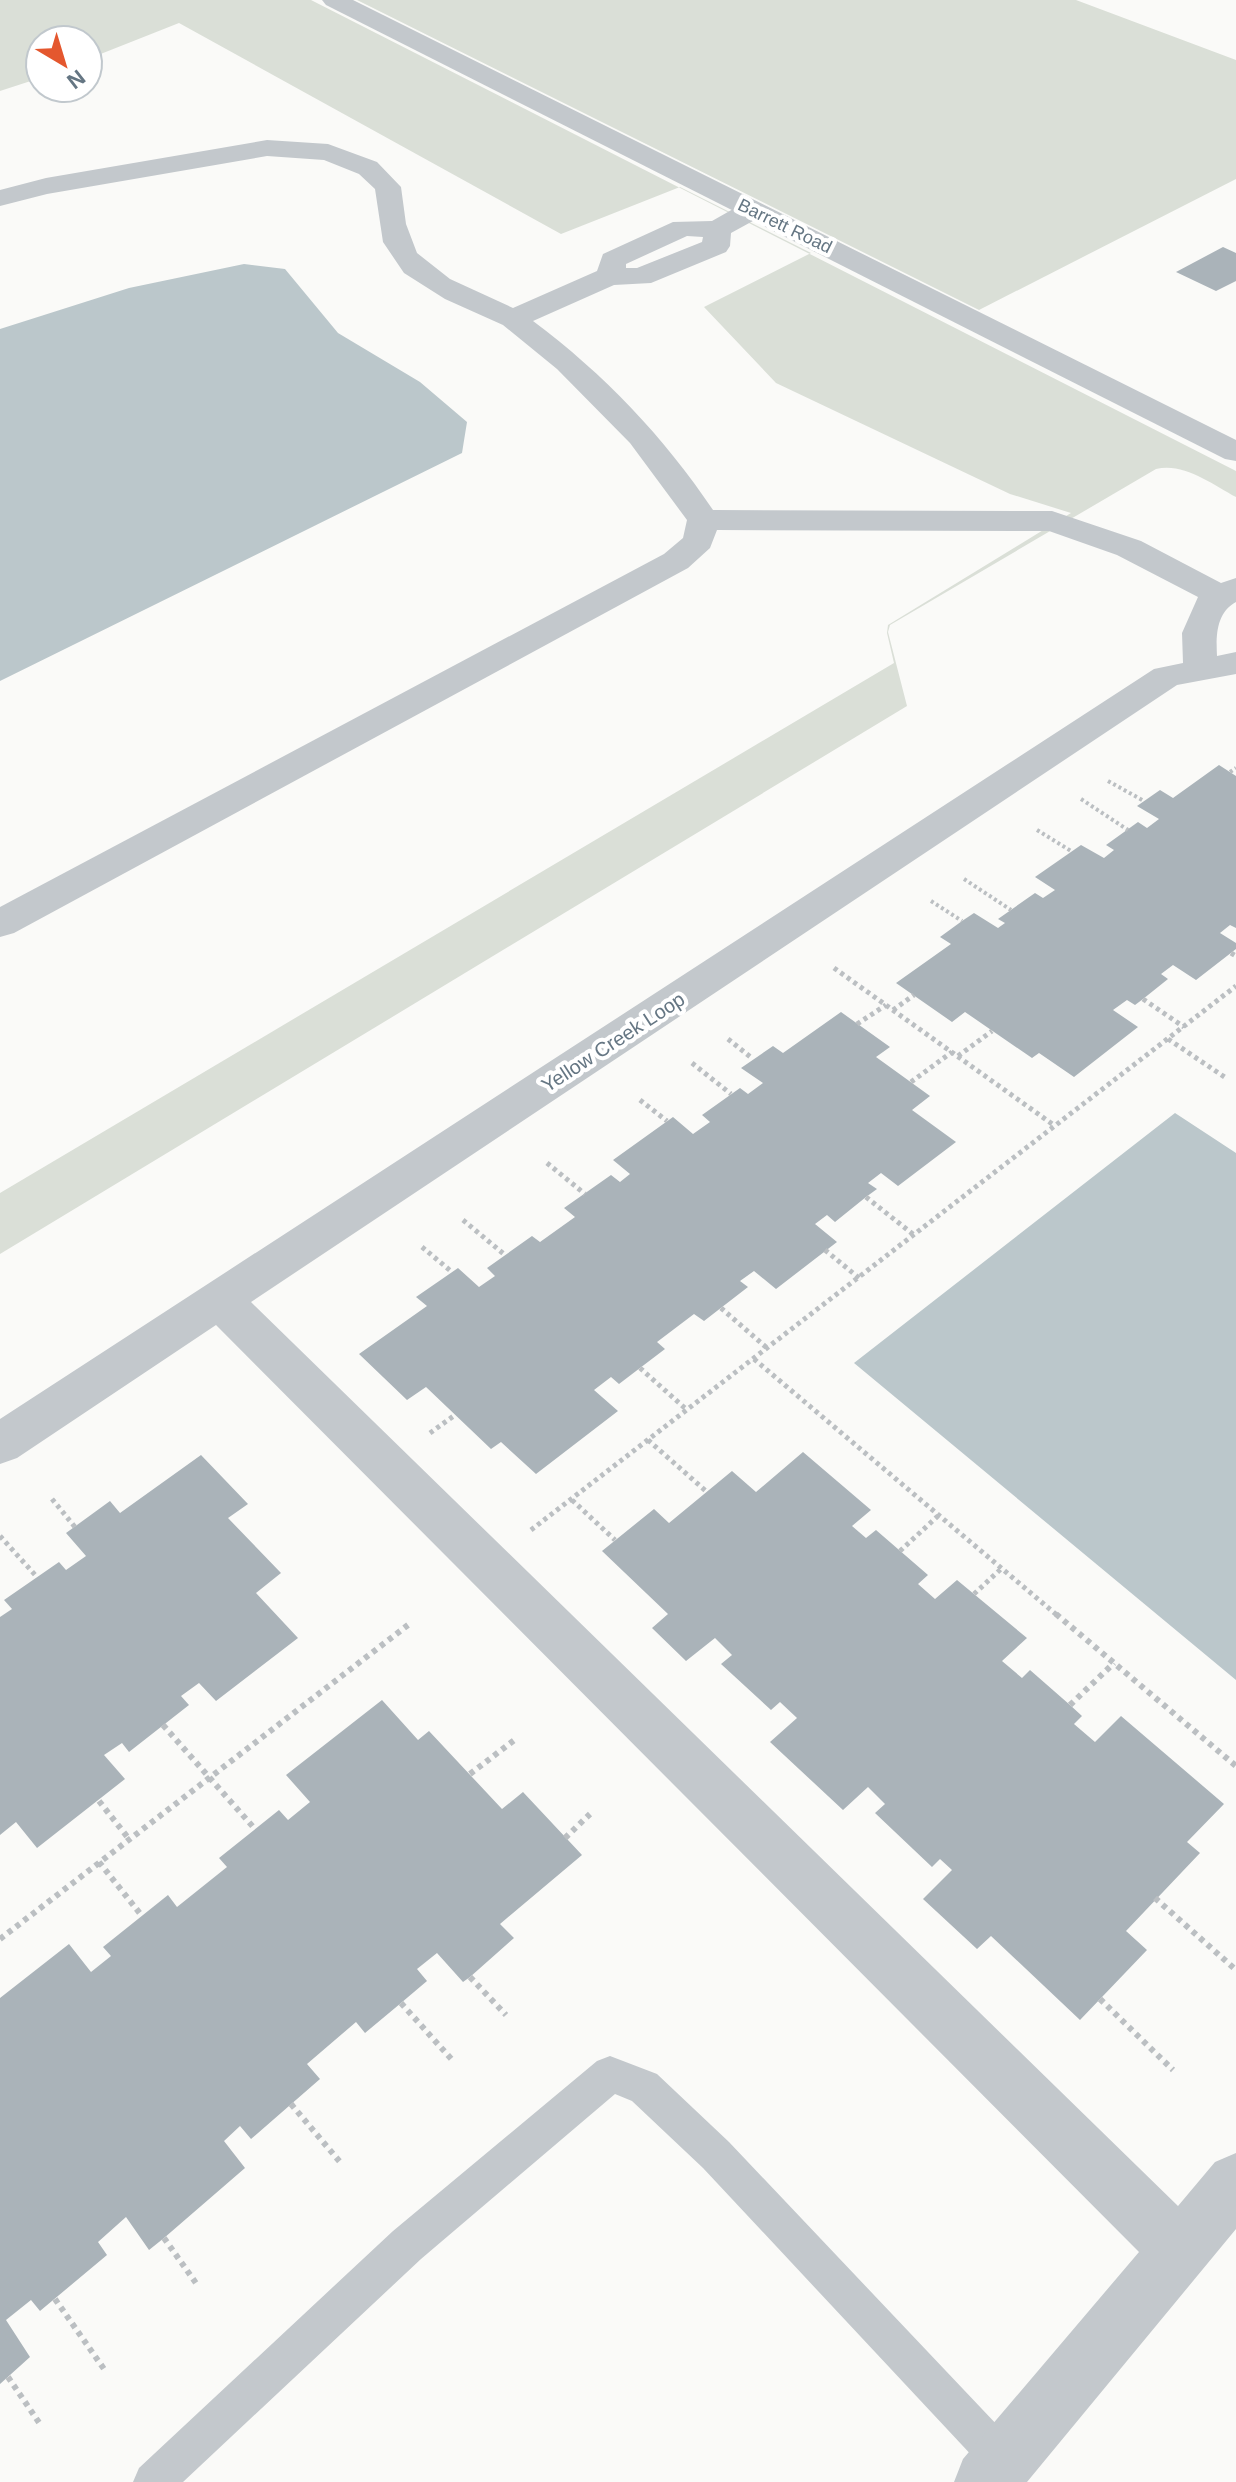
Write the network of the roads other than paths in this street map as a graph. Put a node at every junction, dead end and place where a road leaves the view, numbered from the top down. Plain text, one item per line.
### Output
1 (334, 0) edge
2 (0, 198) edge
3 (752, 210) junction
4 (513, 319) junction
5 (1236, 452) edge
6 (703, 520) junction
7 (1229, 592) edge
8 (1218, 667) edge
9 (0, 924) edge
10 (221, 1301) junction
11 (0, 1444) edge
12 (1236, 2183) edge
13 (1178, 2249) junction
14 (995, 2471) edge
15 (153, 2482) edge

1 - 3 street, Barrett Road
2 - 4 street
3 - 4 street
3 - 5 street, Barrett Road
4 - 6 street
6 - 7 street
6 - 9 street
7 - 8 street
8 - 10 street, Yellow Creek Loop
10 - 11 street, Yellow Creek Loop
10 - 13 street
12 - 13 street
13 - 14 street
14 - 15 lane

